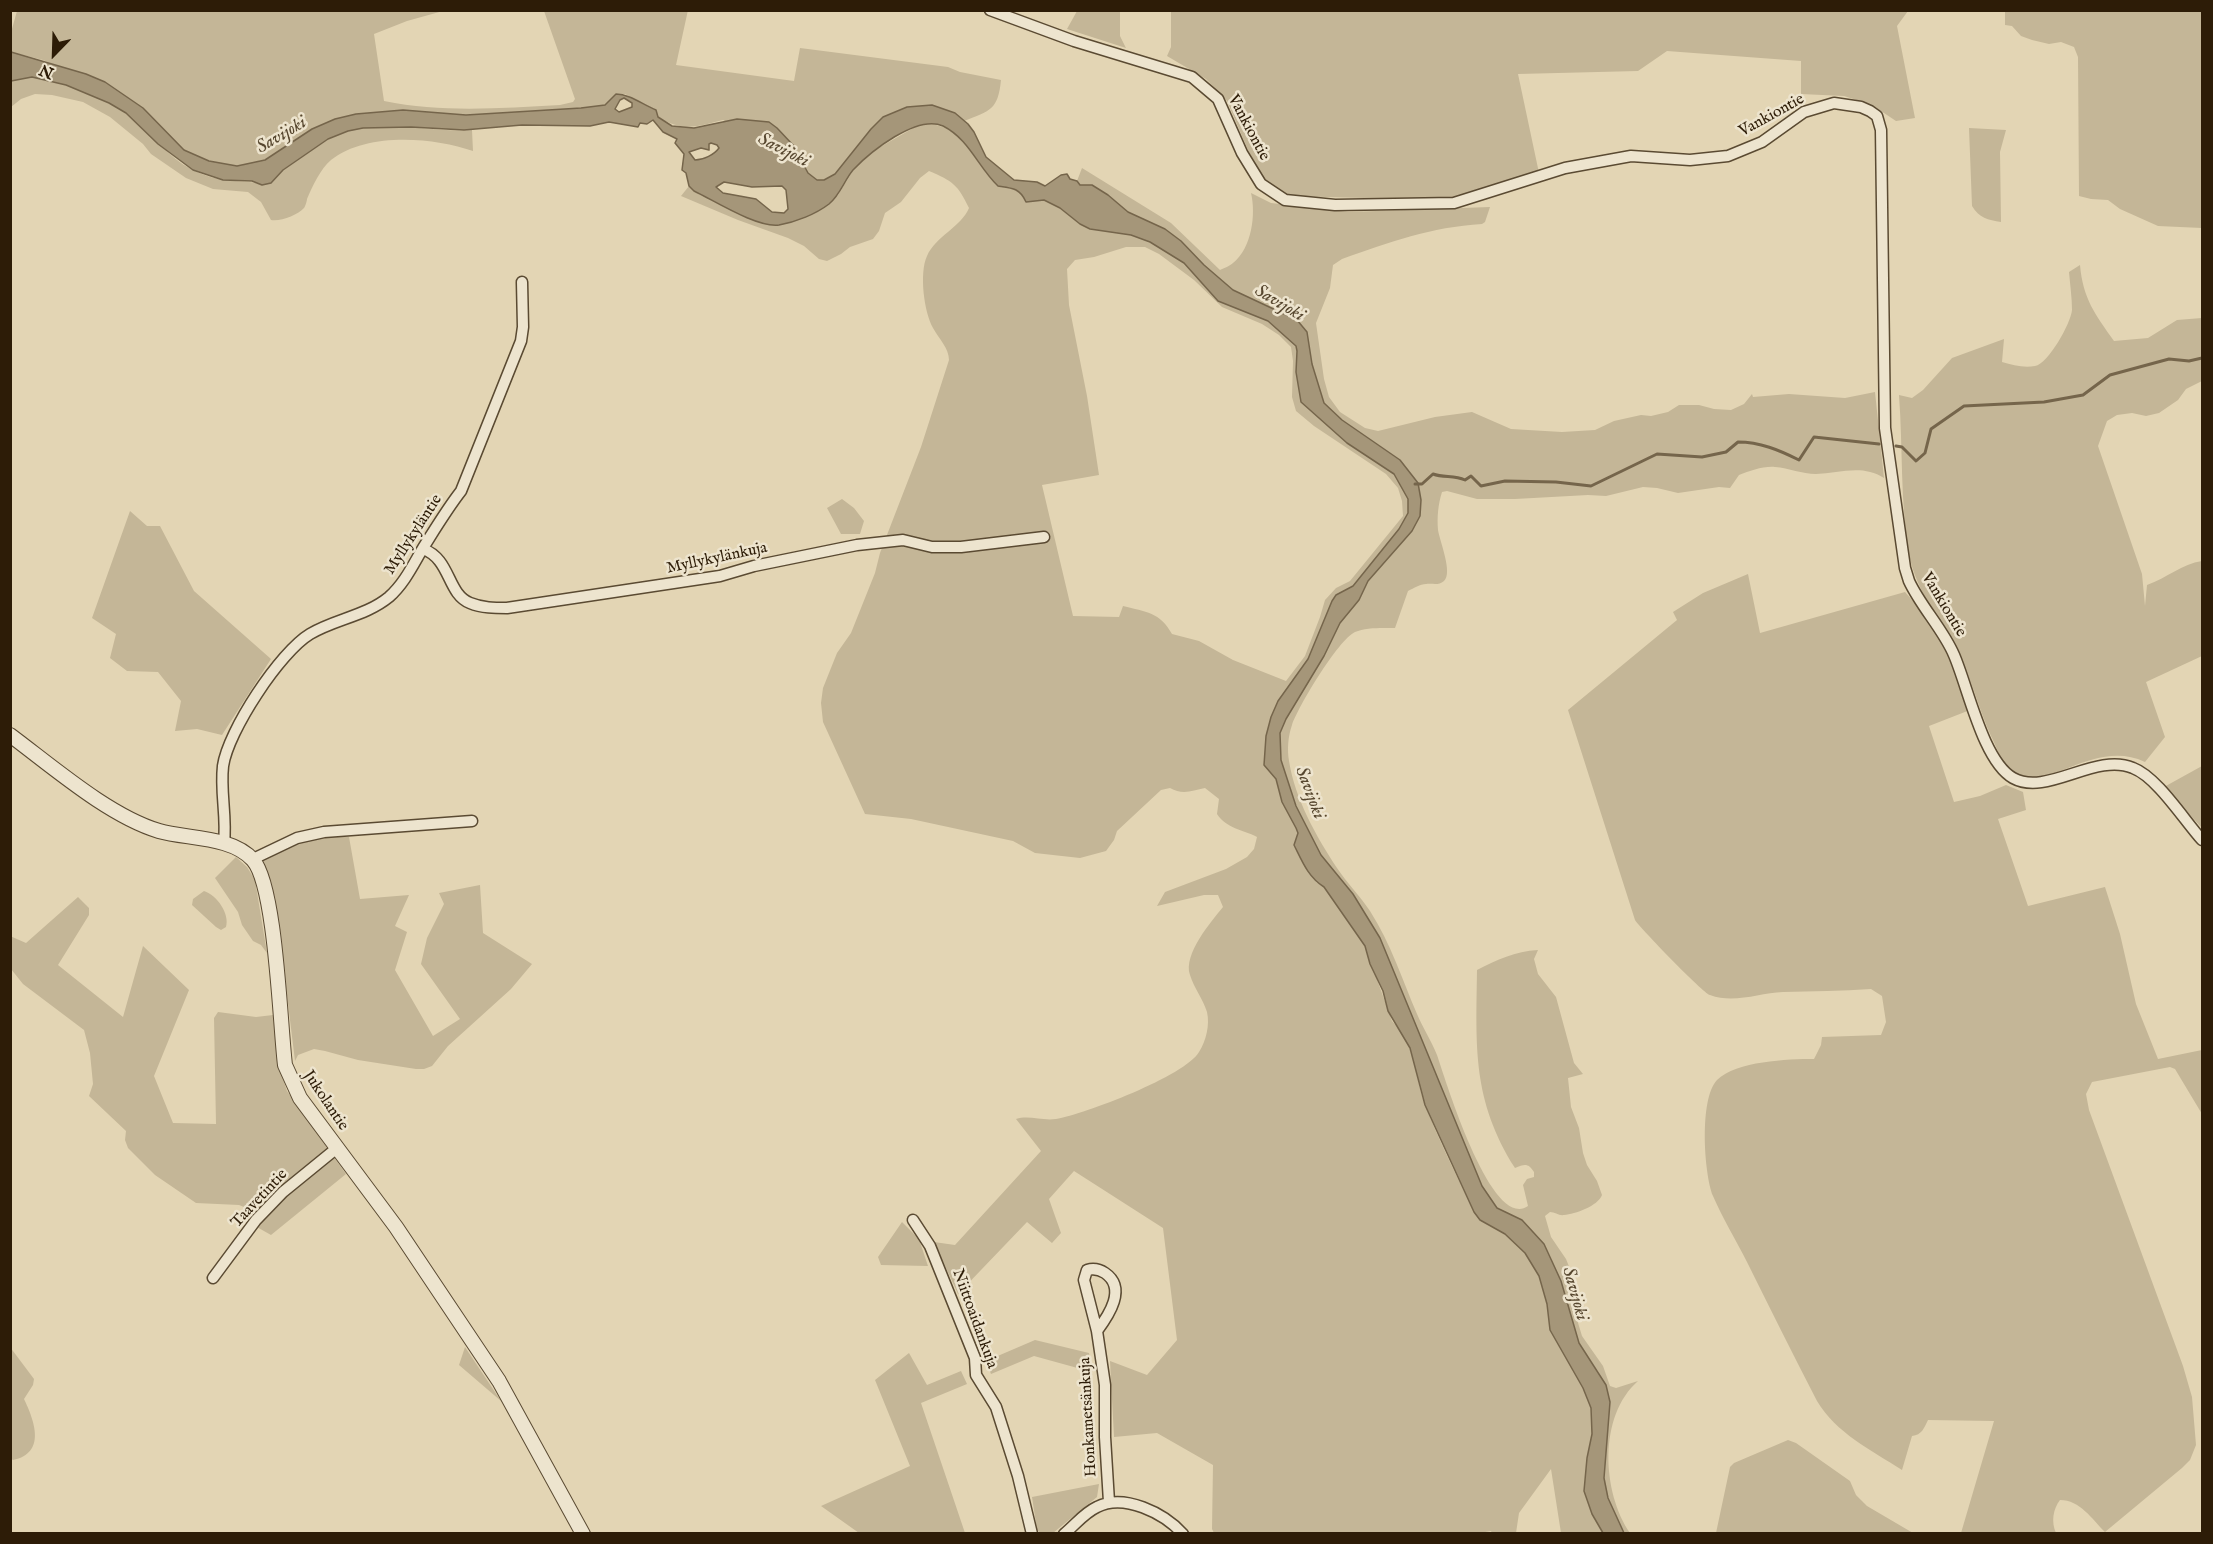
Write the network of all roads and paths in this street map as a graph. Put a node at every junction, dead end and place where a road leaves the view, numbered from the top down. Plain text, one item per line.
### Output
1 (990, 10) edge
2 (522, 282) dead end
3 (1044, 537) dead end
4 (423, 549) junction
5 (10, 735) edge
6 (472, 821) dead end
7 (2202, 840) edge
8 (224, 843) junction
9 (253, 859) junction
10 (337, 1148) junction
11 (913, 1220) dead end
12 (213, 1278) dead end
13 (1097, 1331) junction
14 (1109, 1502) junction
15 (583, 1533) edge
16 (1032, 1533) edge
17 (1064, 1533) edge
18 (1183, 1533) edge

1 - 7 street, Vankiontie
2 - 4 street, Myllykyläntie
3 - 4 street, Myllykylänkuja
4 - 8 street, Myllykyläntie
5 - 8 street
6 - 9 street
8 - 9 street
9 - 10 street, Jukolantie
10 - 12 street, Taavetintie
10 - 15 street, Jukolantie
11 - 16 street, Niittoaidankuja
13 - 13 street, Honkametsänkuja
13 - 14 street, Honkametsänkuja
14 - 17 street
14 - 18 street

